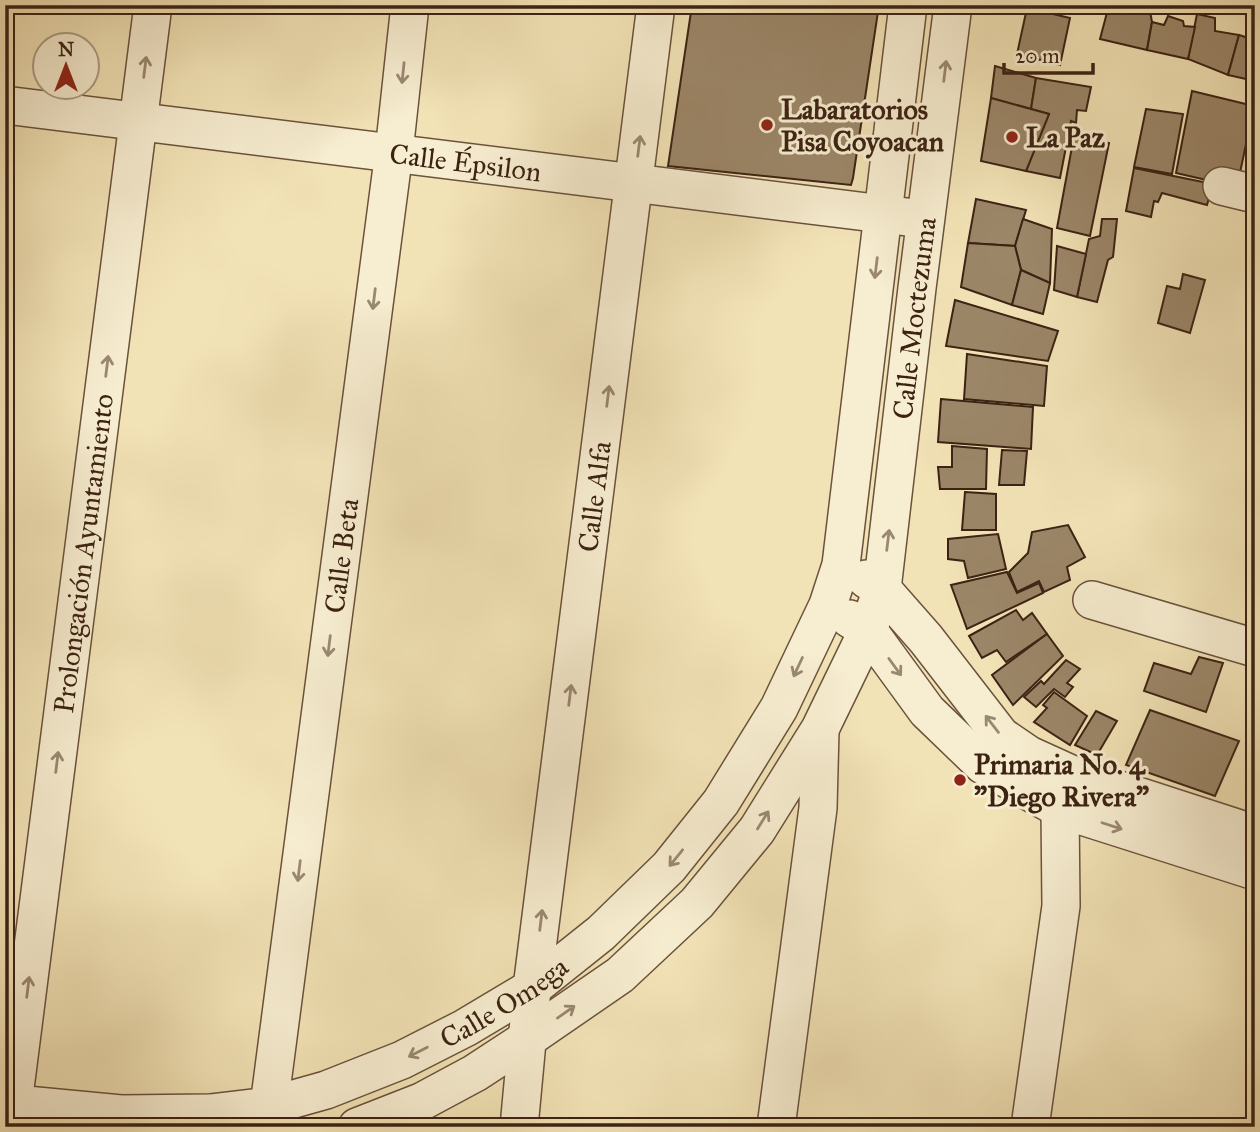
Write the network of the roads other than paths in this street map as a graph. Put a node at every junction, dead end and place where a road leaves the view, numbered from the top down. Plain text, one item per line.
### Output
1 (153, 5) edge
2 (410, 5) edge
3 (656, 5) edge
4 (908, 5) edge
5 (953, 5) edge
6 (5, 105) edge
7 (138, 121) junction
8 (394, 152) junction
9 (635, 183) junction
10 (882, 214) junction
11 (926, 219) junction
12 (841, 565) junction
13 (882, 589) junction
14 (1092, 600) dead end
15 (828, 605) junction
16 (868, 630) junction
17 (1255, 648) edge
18 (820, 729) junction
19 (1073, 775) junction
20 (1060, 810) junction
21 (1255, 834) edge
22 (1255, 871) edge
23 (532, 988) junction
24 (527, 1039) junction
25 (9, 1103) edge
26 (268, 1105) junction
27 (357, 1127) edge
28 (519, 1127) edge
29 (776, 1127) edge
30 (1030, 1127) edge

7 -> 1 street, Prolongación Ayuntamiento
2 -> 8 street, Calle Beta
9 -> 3 street, Calle Alfa
4 - 10 street, Calle Moctezuma
11 -> 5 street, Calle Moctezuma
6 - 7 street, Calle Épsilon
7 - 8 street, Calle Épsilon
25 -> 7 street, Prolongación Ayuntamiento
8 - 9 street, Calle Épsilon
8 -> 26 street, Calle Beta
9 - 10 street, Calle Épsilon
23 -> 9 street, Calle Alfa
10 - 11 street, Calle Épsilon
10 -> 12 street, Calle Moctezuma
13 -> 11 street, Calle Moctezuma
12 - 13 street
12 - 15 street, Calle Moctezuma
13 - 16 street, Calle Moctezuma
19 -> 13 street
14 - 17 street
15 - 16 street
15 -> 23 street, Calle Omega
16 - 18 street, Calle Omega
16 -> 20 street
24 -> 18 street, Calle Omega
18 - 29 street
19 - 20 street
19 - 21 street
20 -> 22 street
20 - 30 street
23 - 24 street, Calle Alfa
23 -> 26 street, Calle Omega
24 - 27 street, Calle Omega
24 - 28 street, Calle Alfa
25 - 26 street, Calle Omega

